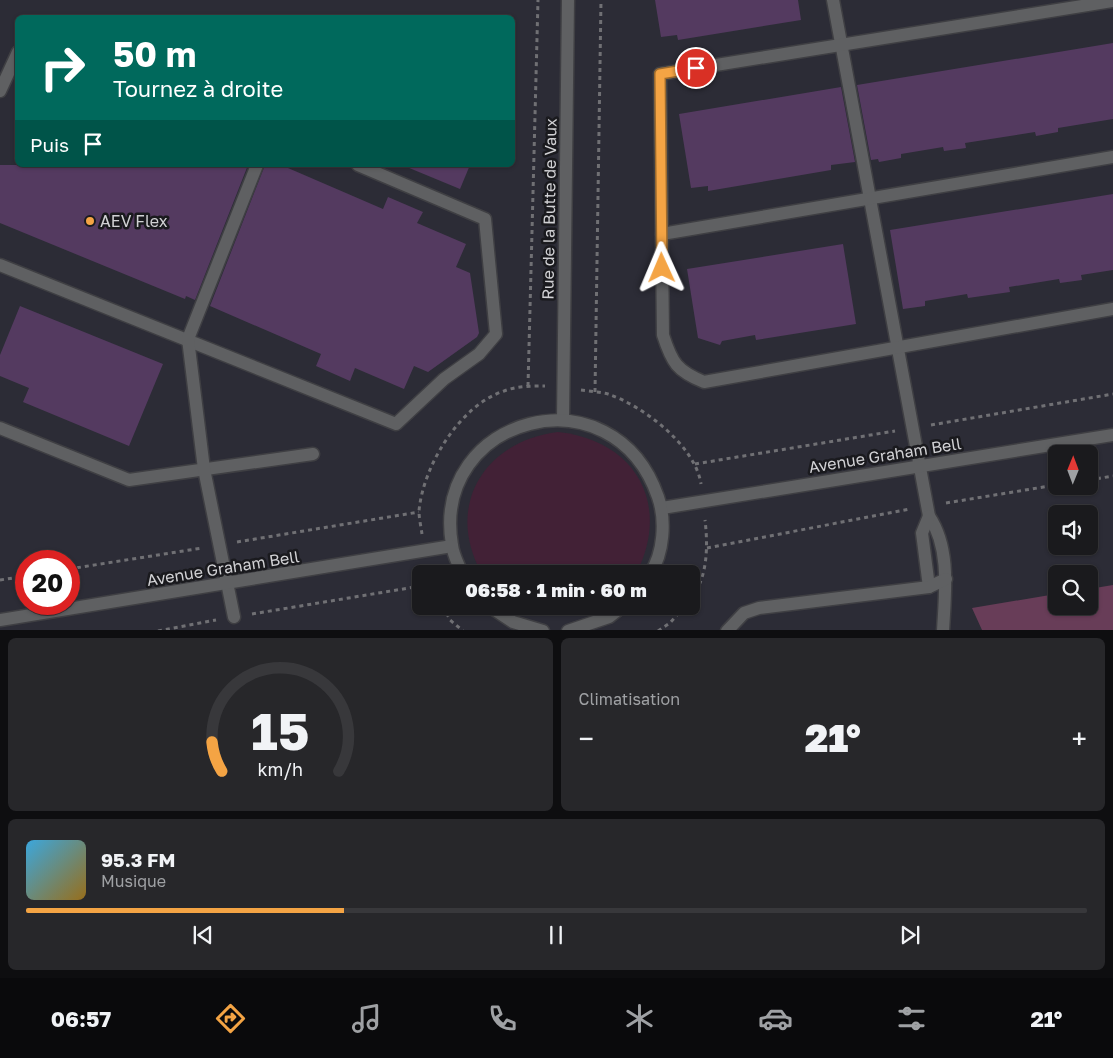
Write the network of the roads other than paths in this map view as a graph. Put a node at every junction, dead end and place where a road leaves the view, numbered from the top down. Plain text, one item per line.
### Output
1 (568, 0) edge
2 (833, 0) edge
3 (1113, 1) edge
4 (842, 44) junction
5 (15, 58) edge
6 (0, 91) edge
7 (1113, 157) edge
8 (256, 167) edge
9 (363, 167) edge
10 (870, 197) junction
11 (662, 234) junction
12 (0, 265) edge
13 (1113, 309) edge
14 (188, 339) junction
15 (897, 348) junction
16 (563, 419) junction
17 (0, 428) edge
18 (1113, 435) edge
19 (313, 454) dead end
20 (919, 466) junction
21 (204, 469) junction
22 (662, 508) junction
23 (928, 511) junction
24 (452, 546) junction
25 (459, 565) edge
26 (653, 565) edge
27 (946, 579) junction
28 (228, 584) junction
29 (929, 587) junction
30 (502, 615) edge
31 (612, 615) edge
32 (234, 617) road end
33 (0, 620) edge
34 (543, 630) edge
35 (568, 630) edge
36 (727, 630) edge
37 (943, 630) edge

1 - 16 street, Rue de la Butte de Vaux
2 - 4 street
3 - 4 street
4 - 10 street
4 - 11 street
5 - 6 street
7 - 10 street
8 - 14 street
9 - 14 street
10 - 11 street
10 - 15 street
11 - 15 street
12 - 14 street
13 - 15 street
14 - 21 street
15 - 20 street
16 - 22 street
16 - 24 street
17 - 21 street
18 - 20 street, Avenue Graham Bell
19 - 21 street
20 - 22 street, Avenue Graham Bell
20 - 23 street
21 - 28 street
22 - 26 street
23 - 27 street
23 - 29 street
24 - 25 street
24 - 28 street, Avenue Graham Bell
27 - 29 street
27 - 37 street
28 - 32 street
28 - 33 street, Avenue Graham Bell
29 - 36 street
30 - 34 street
31 - 35 street

